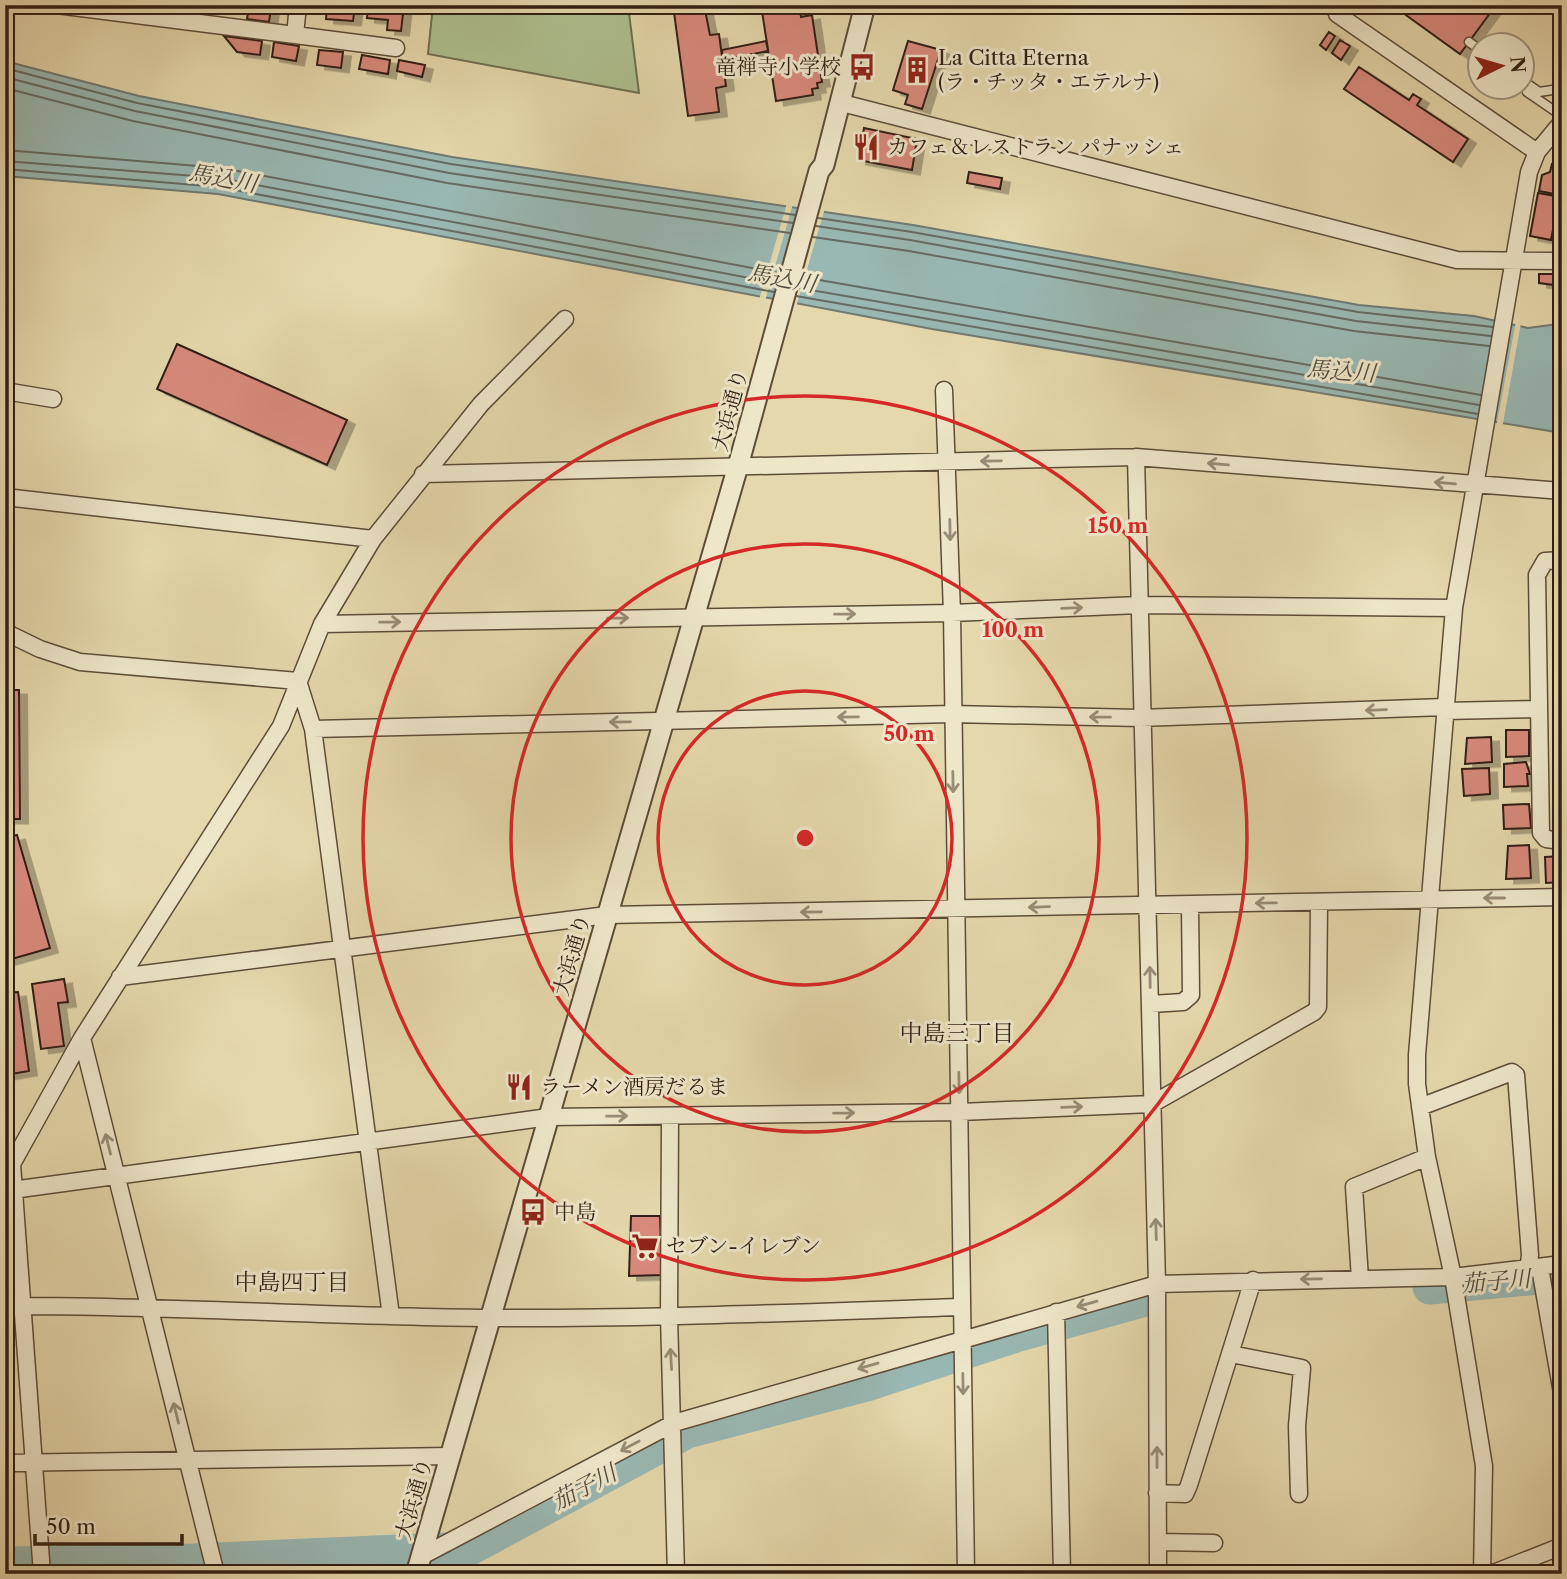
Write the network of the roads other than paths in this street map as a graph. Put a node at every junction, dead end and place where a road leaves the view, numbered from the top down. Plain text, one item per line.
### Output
1 (57, 5) edge
2 (298, 5) edge
3 (865, 5) edge
4 (1337, 14) dead end
5 (295, 35) junction
6 (396, 48) dead end
7 (1562, 85) edge
8 (1536, 90) edge
9 (1536, 99) edge
10 (842, 103) junction
11 (1562, 119) edge
12 (1537, 152) junction
13 (1562, 261) edge
14 (1513, 262) junction
15 (565, 319) dead end
16 (944, 390) dead end
17 (5, 391) edge
18 (53, 400) dead end
19 (1136, 457) junction
20 (948, 462) junction
21 (738, 466) junction
22 (423, 474) junction
23 (1475, 477) junction
24 (1562, 491) edge
25 (5, 497) edge
26 (373, 539) junction
27 (1562, 560) edge
28 (1139, 605) junction
29 (1454, 608) junction
30 (952, 612) junction
31 (694, 617) junction
32 (322, 624) junction
33 (5, 632) edge
34 (298, 681) junction
35 (1444, 709) junction
36 (1539, 709) junction
37 (952, 714) junction
38 (1140, 718) junction
39 (664, 721) junction
40 (313, 729) junction
41 (1562, 841) edge
42 (1562, 897) edge
43 (1429, 898) junction
44 (1319, 902) junction
45 (1149, 904) junction
46 (1190, 905) junction
47 (956, 910) junction
48 (607, 915) junction
49 (343, 950) junction
50 (120, 977) junction
51 (1151, 1004) junction
52 (82, 1038) junction
53 (1152, 1104) junction
54 (1420, 1107) junction
55 (960, 1112) junction
56 (670, 1116) junction
57 (549, 1117) junction
58 (367, 1142) junction
59 (1427, 1157) junction
60 (116, 1177) junction
61 (10, 1191) edge
62 (13, 1254) edge
63 (1562, 1265) edge
64 (1538, 1273) junction
65 (1360, 1279) junction
66 (1253, 1280) junction
67 (1454, 1283) junction
68 (1157, 1284) junction
69 (24, 1306) junction
70 (149, 1306) junction
71 (961, 1307) junction
72 (1056, 1312) junction
73 (391, 1316) junction
74 (669, 1316) junction
75 (490, 1318) junction
76 (962, 1339) junction
77 (1231, 1353) junction
78 (1562, 1393) edge
79 (674, 1423) junction
80 (450, 1456) junction
81 (187, 1459) junction
82 (35, 1462) junction
83 (5, 1463) edge
84 (1157, 1493) junction
85 (1300, 1494) dead end
86 (1158, 1542) junction
87 (1214, 1543) dead end
88 (1562, 1546) edge
89 (419, 1565) edge
90 (42, 1574) edge
91 (216, 1574) edge
92 (676, 1574) edge
93 (967, 1574) edge
94 (1062, 1574) edge
95 (1158, 1574) edge
96 (1482, 1574) edge
97 (1491, 1574) edge

1 - 5 street
2 - 5 street
3 - 10 street
4 - 12 street
5 - 6 street
7 - 8 lane
9 - 11 lane
10 - 14 street
10 - 21 street, 大浜通り
11 - 12 street
12 - 14 street
13 - 14 street
14 - 23 street
15 - 22 street
16 - 20 street
17 - 18 street
19 -> 20 street
23 -> 19 street
19 - 28 street
20 - 21 street
20 -> 30 street
21 - 22 street
21 - 31 street, 大浜通り
22 - 26 street
23 - 24 street
23 - 29 street
25 - 26 street
26 - 32 street
27 - 36 street
28 - 29 street
30 -> 28 street
28 - 38 street
29 - 35 street
31 -> 30 street
30 - 37 street
32 -> 31 street
31 - 39 street, 大浜通り
32 - 34 street
33 - 34 street
34 - 40 street
34 - 50 street
35 - 36 street
35 -> 38 street
35 - 43 street
36 - 41 street
38 -> 37 street
37 -> 39 street
37 -> 47 street
38 - 45 street
39 -> 40 street
39 - 48 street, 大浜通り
40 - 49 street
42 -> 43 street
43 - 44 street
43 - 54 street
44 -> 46 street
44 - 53 street
45 - 46 street
45 -> 47 street
51 -> 45 street
46 - 51 street
47 -> 48 street
47 -> 55 street
48 - 49 street
48 - 57 street, 大浜通り
49 - 50 street
49 - 58 street
50 - 52 street
51 - 53 street
60 -> 52 street
52 - 61 street
55 -> 53 street
68 -> 53 street
54 - 59 street
54 - 64 street
56 -> 55 street
55 - 71 street
57 -> 56 street
56 - 74 street
57 - 58 street
57 - 75 street, 大浜通り
58 - 60 street
58 - 73 street
59 - 65 street
59 - 67 street
60 - 61 street
60 - 70 street
61 - 62 street
62 - 69 street
63 - 64 street
64 - 67 street
64 - 78 street
65 -> 66 street
65 - 67 street
66 - 68 street
66 - 77 street
67 - 96 street
68 -> 72 street
84 -> 68 street
69 - 70 street
69 - 82 street
70 - 73 street
81 -> 70 street
71 - 74 street
71 - 76 street
72 - 76 street
72 - 94 street
73 - 75 street
74 - 75 street
79 -> 74 street
75 - 80 street, 大浜通り
76 -> 79 street
76 -> 93 street
77 - 84 street
77 - 85 street
79 -> 89 street
79 - 92 street
80 - 81 street
80 - 89 street, 大浜通り
81 - 82 street
81 - 91 street
82 - 83 street
82 - 90 street
84 - 86 street
86 - 87 street
86 - 95 street
88 - 97 street

